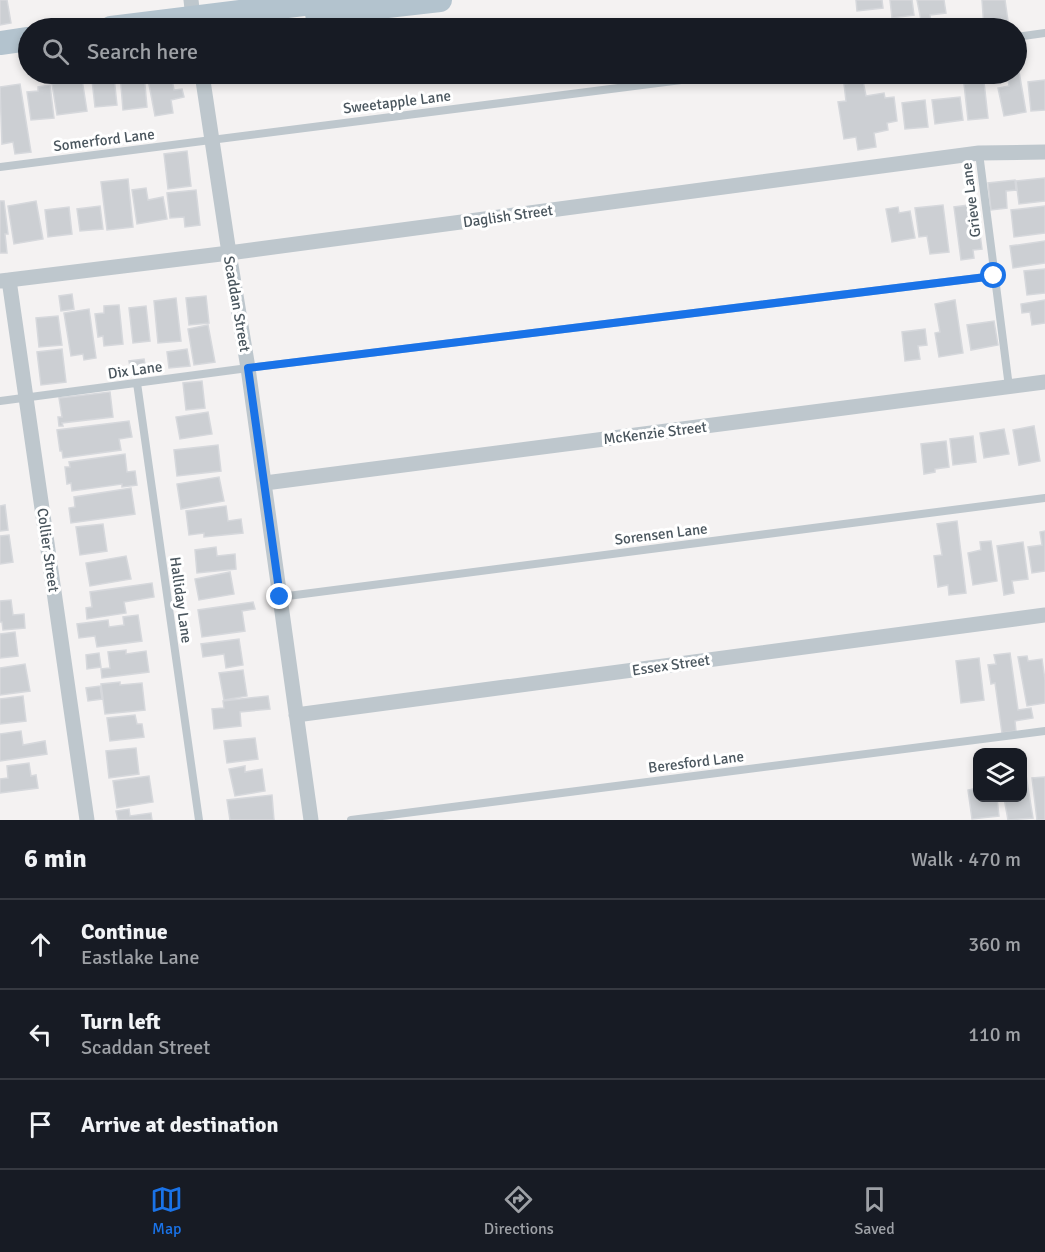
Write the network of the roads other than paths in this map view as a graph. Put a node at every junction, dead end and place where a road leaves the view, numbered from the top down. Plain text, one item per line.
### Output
1 (336, 0) edge
2 (440, 0) edge
3 (192, 9) edge
4 (154, 18) edge
5 (286, 18) edge
6 (1045, 33) edge
7 (1027, 36) edge
8 (18, 40) edge
9 (0, 43) edge
10 (18, 55) edge
11 (0, 57) edge
12 (204, 84) edge
13 (649, 84) edge
14 (212, 139) junction
15 (1045, 143) edge
16 (1016, 151) junction
17 (1045, 152) edge
18 (979, 153) junction
19 (0, 167) edge
20 (228, 253) junction
21 (994, 276) junction
22 (5, 281) edge
23 (248, 368) junction
24 (1045, 382) edge
25 (137, 383) junction
26 (1009, 387) junction
27 (26, 398) junction
28 (0, 401) edge
29 (265, 483) junction
30 (1045, 498) edge
31 (280, 597) junction
32 (1045, 615) edge
33 (296, 715) junction
34 (1045, 731) edge
35 (87, 820) edge
36 (199, 820) edge
37 (311, 820) edge
38 (351, 820) edge

1 - 3 main road
2 - 5 main road
3 - 4 main road
6 - 7 lane
8 - 9 main road
10 - 11 main road
12 - 14 street, Scaddan Street
13 - 14 lane, Sweetapple Lane
14 - 19 lane, Somerford Lane
14 - 20 street, Scaddan Street
15 - 16 street, Daglish Street
16 - 17 street, Daglish Street
16 - 18 street, Daglish Street
18 - 20 street, Daglish Street
18 - 21 lane, Grieve Lane
20 - 22 street, Daglish Street
20 - 23 street, Scaddan Street
21 - 23 lane, Dix Lane
21 - 26 lane, Grieve Lane
22 - 27 street, Collier Street
23 - 25 lane, Dix Lane
23 - 29 street, Scaddan Street
24 - 26 street, McKenzie Street
25 - 27 lane, Dix Lane
25 - 36 lane, Halliday Lane
26 - 29 street, McKenzie Street
27 - 28 lane, Dix Lane
27 - 35 street, Collier Street
29 - 31 street, Scaddan Street
30 - 31 lane, Sorensen Lane
31 - 33 street, Scaddan Street
32 - 33 street, Essex Street
33 - 37 street, Scaddan Street
34 - 38 lane, Beresford Lane

